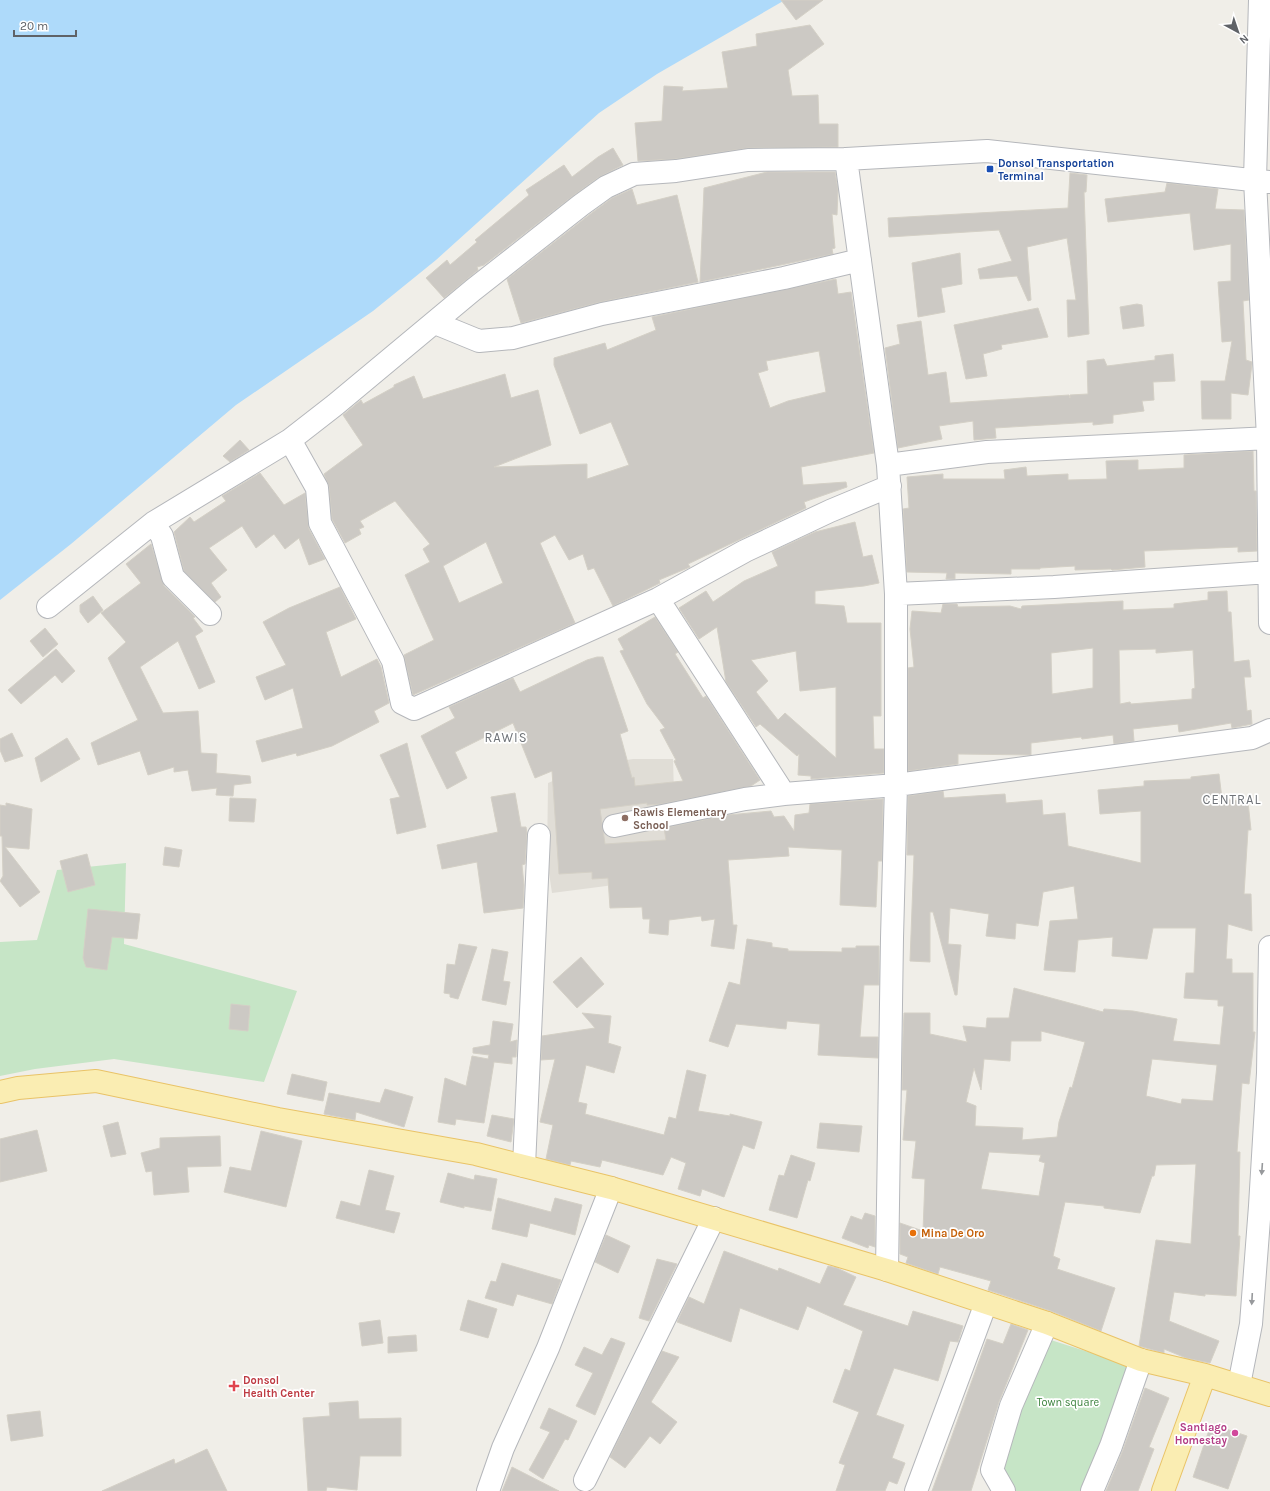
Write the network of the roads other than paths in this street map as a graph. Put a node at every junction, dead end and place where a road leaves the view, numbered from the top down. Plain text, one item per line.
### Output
1 (1260, 0) edge
2 (846, 159) junction
3 (1262, 181) edge
4 (860, 260) junction
5 (435, 323) junction
6 (1269, 438) edge
7 (290, 440) junction
8 (888, 465) junction
9 (890, 486) junction
10 (153, 522) junction
11 (1270, 572) edge
12 (896, 594) junction
13 (658, 599) junction
14 (48, 607) dead end
15 (210, 614) dead end
16 (1270, 623) edge
17 (1270, 730) edge
18 (896, 785) junction
19 (784, 794) junction
20 (614, 826) dead end
21 (539, 835) dead end
22 (1270, 947) edge
23 (1270, 985) edge
24 (1269, 1073) edge
25 (0, 1092) edge
26 (524, 1166) junction
27 (616, 1189) junction
28 (714, 1218) junction
29 (1262, 1260) edge
30 (887, 1270) junction
31 (986, 1303) junction
32 (1047, 1323) junction
33 (1141, 1360) junction
34 (1205, 1375) junction
35 (1238, 1385) junction
36 (1270, 1395) edge
37 (585, 1480) dead end
38 (488, 1491) edge
39 (916, 1491) edge
40 (1004, 1491) edge
41 (1092, 1491) edge
42 (1163, 1491) edge

1 - 3 street
2 - 3 street
2 - 4 street
2 - 5 street
3 - 6 street
4 - 5 street
4 - 8 street
5 - 7 street
6 - 8 street
6 - 11 street
7 - 10 street
7 - 13 street
8 - 9 street
9 - 12 street
9 - 13 street
10 - 14 street
10 - 15 street
11 - 12 street
11 - 16 street
12 - 18 street
13 - 19 street
17 - 18 street
18 - 19 street
18 - 30 street
19 - 20 street
21 - 26 street
22 - 23 street
23 - 24 street
24 -> 29 street
25 - 26 main road
26 - 27 main road
27 - 28 main road
27 - 38 street
28 - 30 main road
28 - 37 street
29 -> 35 street
30 - 31 main road
31 - 32 main road
31 - 39 street
32 - 33 main road
32 - 40 street
33 - 34 main road
33 - 41 street
34 - 35 main road
34 - 42 main road
35 - 36 main road

